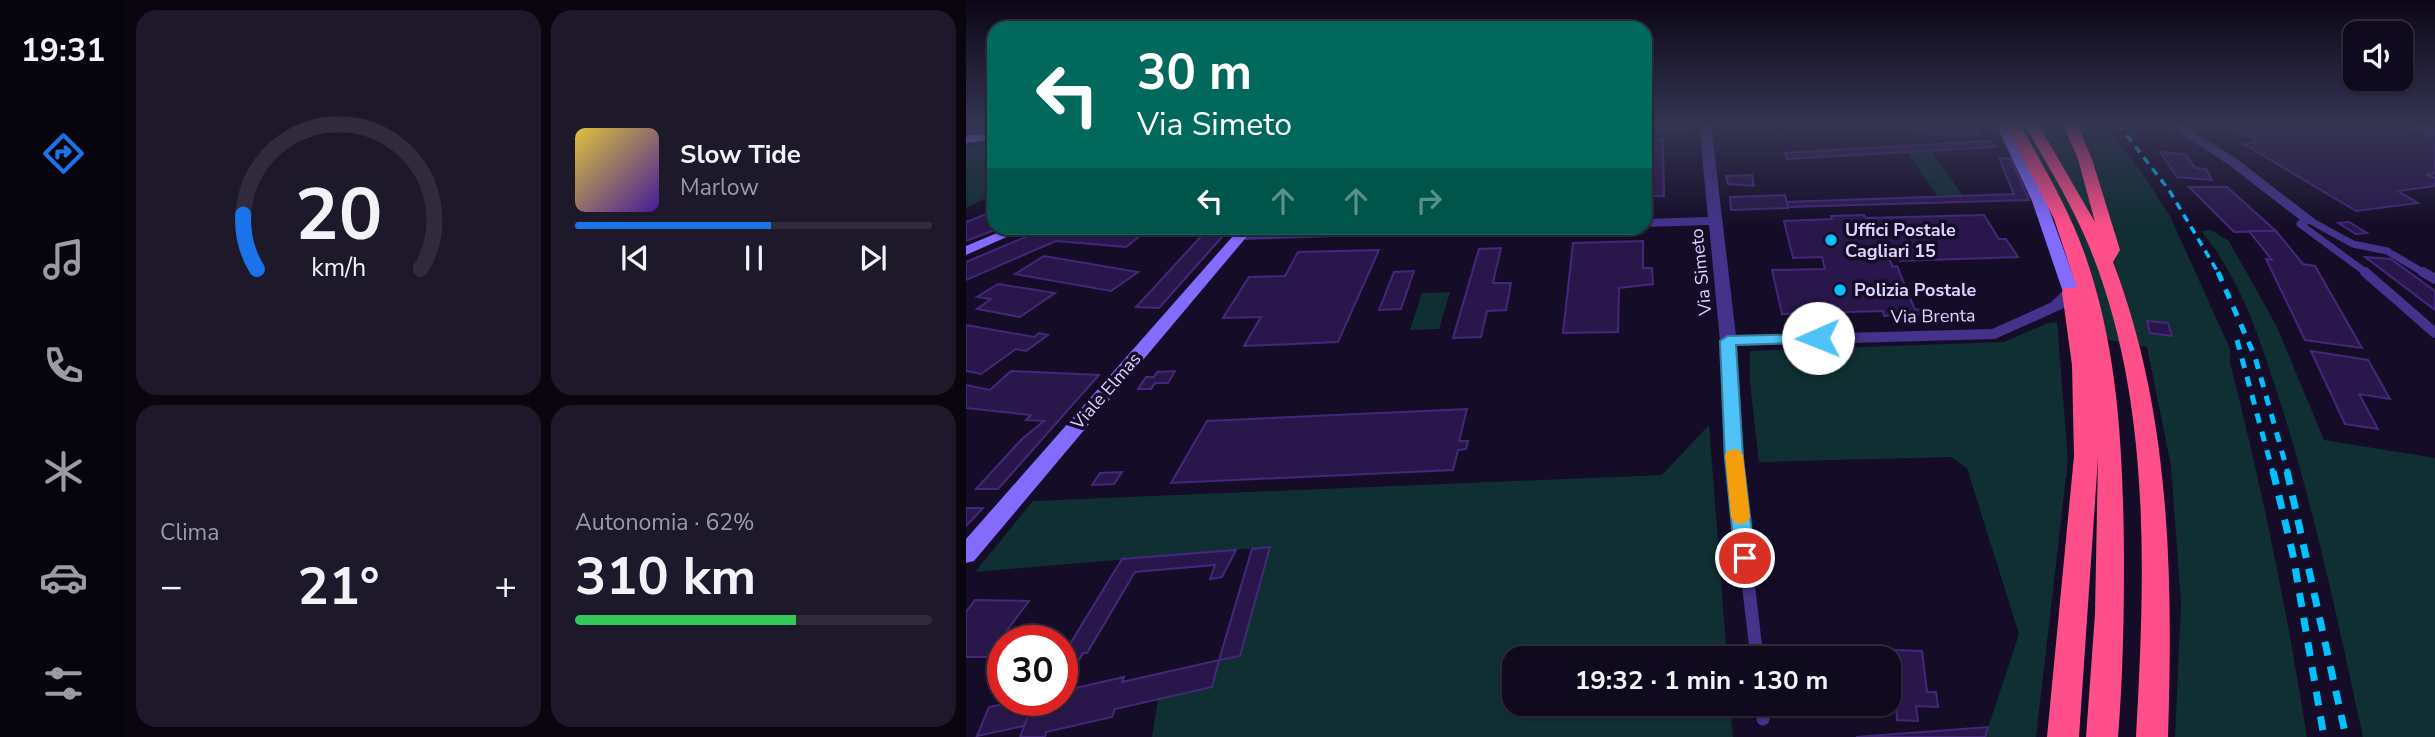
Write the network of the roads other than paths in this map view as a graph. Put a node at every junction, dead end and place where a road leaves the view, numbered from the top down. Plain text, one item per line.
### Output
1 (1709, 158) edge
2 (2019, 158) edge
3 (2031, 158) edge
4 (2050, 158) edge
5 (2085, 158) edge
6 (2227, 158) edge
7 (2309, 220) junction
8 (1715, 221) junction
9 (1652, 223) edge
10 (1003, 235) edge
11 (1240, 235) edge
12 (966, 250) edge
13 (2104, 262) junction
14 (2435, 279) edge
15 (2071, 292) junction
16 (2435, 333) edge
17 (1728, 341) junction
18 (1734, 458) joint
19 (966, 554) edge
20 (1756, 646) edge
21 (2063, 737) edge
22 (2102, 737) edge
23 (2152, 737) edge

1 - 8 street, Via Simeto
2 - 15 main road
3 - 22 highway
4 - 13 highway
5 - 13 highway
6 - 7 street
7 - 14 lane
7 - 16 lane
8 - 9 street
8 - 17 street, Via Simeto
10 - 12 main road
11 - 19 main road, Viale Elmas
13 - 23 highway
15 - 17 street, Via Brenta
15 - 21 highway
17 - 18 street, Via Simeto
18 - 20 lane

